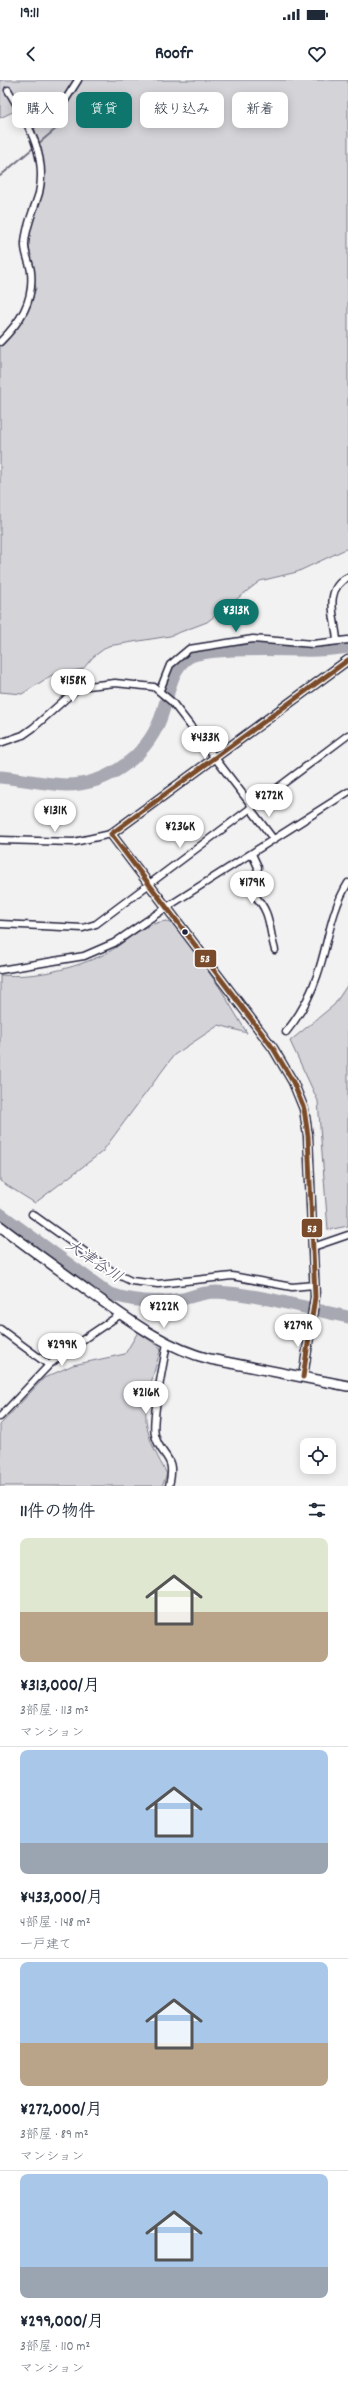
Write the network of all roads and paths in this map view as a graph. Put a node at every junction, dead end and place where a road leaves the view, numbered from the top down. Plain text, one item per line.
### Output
1 (78, 80) edge
2 (8, 90) dead end
3 (68, 96) edge
4 (12, 97) edge
5 (31, 128) edge
6 (0, 342) edge
7 (348, 577) edge
8 (348, 640) edge
9 (337, 641) junction
10 (348, 660) edge
11 (161, 691) junction
12 (348, 734) edge
13 (0, 743) edge
14 (214, 758) junction
15 (348, 792) edge
16 (251, 807) junction
17 (111, 834) junction
18 (0, 840) edge
19 (274, 840) junction
20 (252, 854) junction
21 (149, 883) junction
22 (348, 883) edge
23 (167, 907) junction
24 (0, 924) edge
25 (275, 950) dead end
26 (0, 970) edge
27 (286, 1032) dead end
28 (32, 1214) dead end
29 (0, 1226) edge
30 (348, 1236) edge
31 (313, 1247) junction
32 (314, 1285) junction
33 (121, 1314) junction
34 (0, 1329) edge
35 (167, 1343) junction
36 (49, 1366) junction
37 (303, 1377) junction
38 (348, 1386) edge
39 (0, 1417) edge
40 (168, 1486) edge

1 - 3 street
2 - 4 street
5 - 6 street
7 - 9 street
8 - 9 street
9 - 11 street
10 - 14 street
11 - 13 street
11 - 14 street
12 - 16 street
14 - 16 street
14 - 17 street
15 - 19 street
16 - 19 street
16 - 21 street
17 - 18 street
17 - 21 street
19 - 20 street
20 - 23 street
20 - 25 street
21 - 23 street
21 - 24 street
22 - 27 street
23 - 26 street
23 - 31 street
28 - 32 street
29 - 33 main road
30 - 31 street
31 - 32 street
32 - 37 street
33 - 35 main road
33 - 36 street
34 - 36 street
35 - 37 main road
35 - 40 street
36 - 39 street
37 - 38 main road

